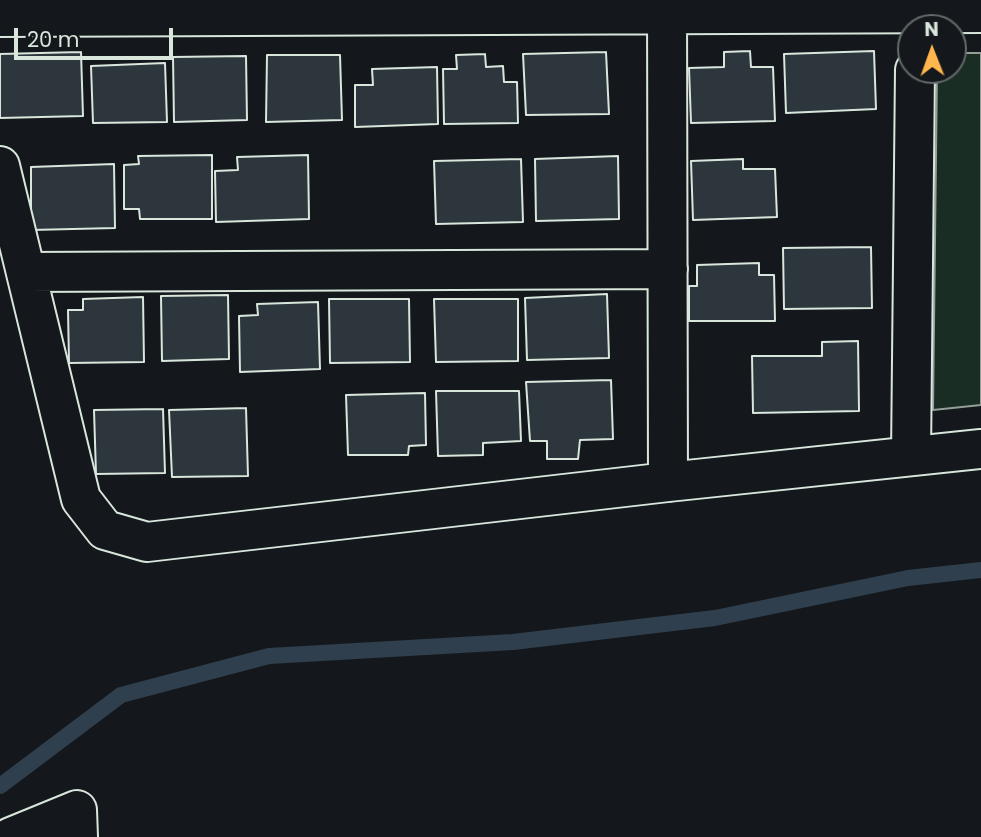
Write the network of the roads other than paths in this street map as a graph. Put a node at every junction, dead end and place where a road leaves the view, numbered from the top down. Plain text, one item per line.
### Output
1 (667, 7) edge
2 (0, 17) edge
3 (897, 20) edge
4 (915, 84) edge
5 (0, 166) edge
6 (668, 269) junction
7 (26, 272) junction
8 (981, 449) edge
9 (911, 456) junction
10 (668, 482) junction
11 (11, 837) edge
12 (78, 837) edge

1 - 2 street
1 - 3 street
1 - 6 street
4 - 9 street
5 - 7 street
6 - 7 street
6 - 10 street
7 - 10 street
8 - 9 street
9 - 10 street
11 - 12 street

